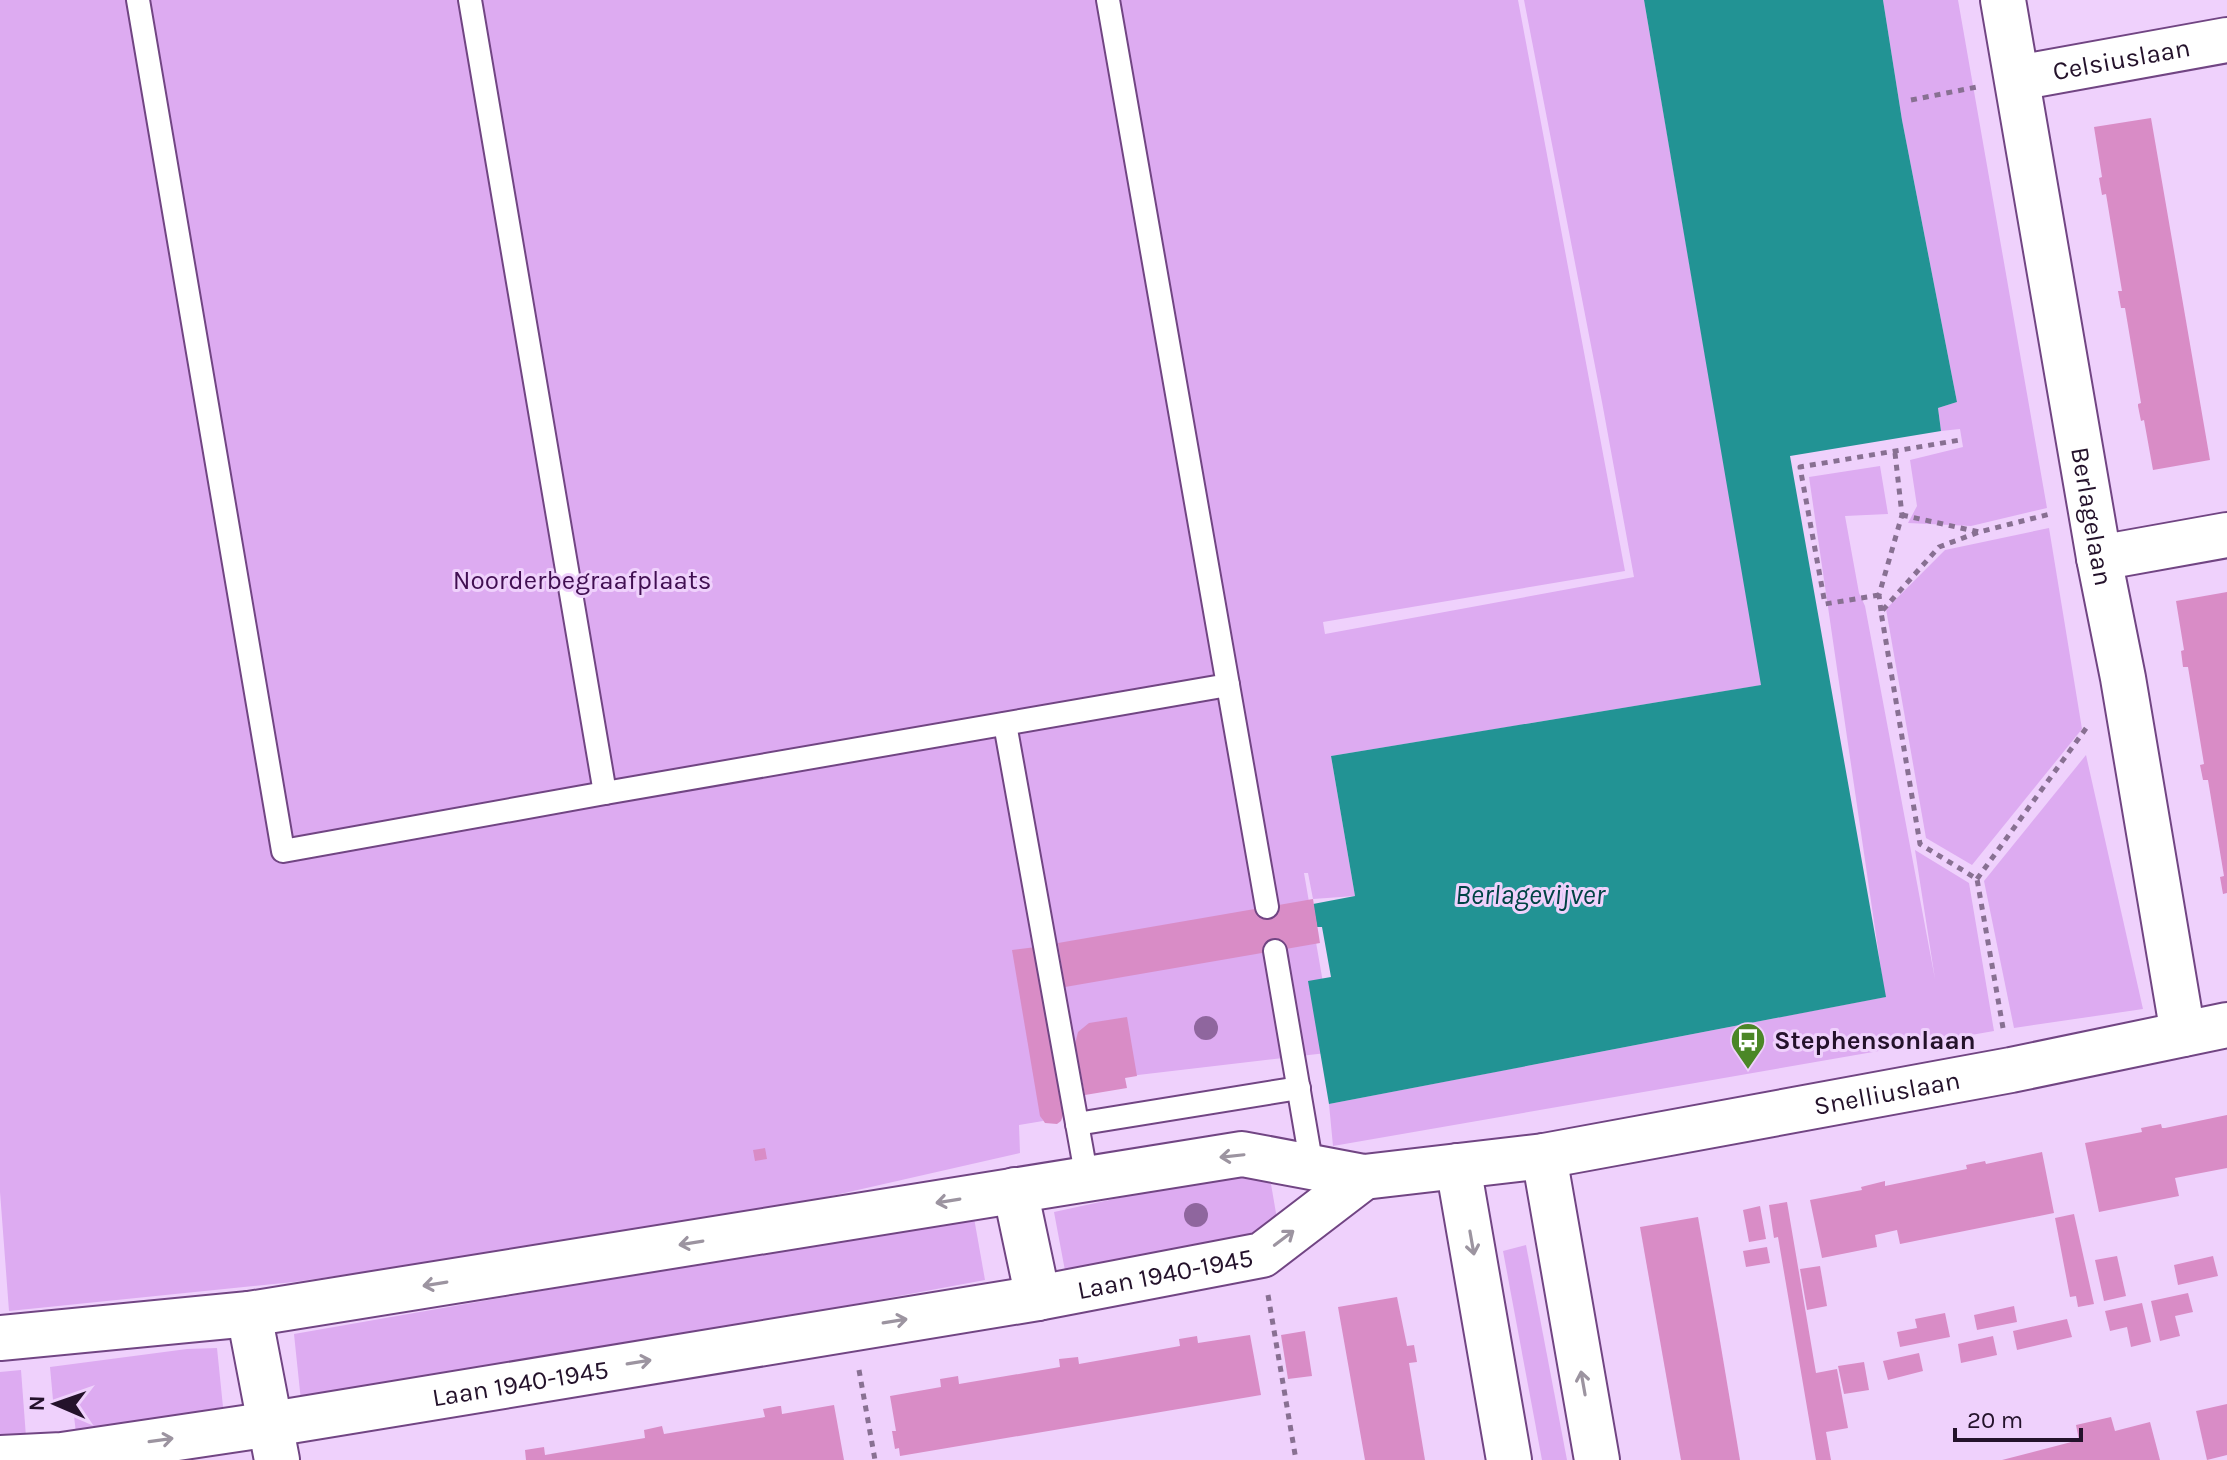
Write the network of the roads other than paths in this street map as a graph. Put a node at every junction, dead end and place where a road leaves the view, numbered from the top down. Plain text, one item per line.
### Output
1 (138, 0) edge
2 (470, 0) edge
3 (1108, 0) edge
4 (2003, 0) edge
5 (2227, 40) edge
6 (2017, 78) junction
7 (2227, 535) edge
8 (2099, 558) junction
9 (1228, 685) junction
10 (1005, 724) junction
11 (605, 793) junction
12 (1267, 907) dead end
13 (1275, 951) dead end
14 (2227, 1025) edge
15 (2183, 1034) junction
16 (1299, 1088) junction
17 (1077, 1124) junction
18 (1544, 1156) junction
19 (1458, 1166) junction
20 (1312, 1167) junction
21 (1364, 1177) junction
22 (1087, 1179) junction
23 (1015, 1190) junction
24 (1038, 1298) junction
25 (249, 1314) junction
26 (0, 1338) edge
27 (274, 1442) edge
28 (0, 1458) edge
29 (1509, 1460) edge
30 (1597, 1460) edge

1 - 11 lane
2 - 11 lane
3 - 9 lane
4 - 6 street, Berlagelaan
5 - 6 street, Celsiuslaan
6 - 8 street, Berlagelaan
7 - 8 street
8 - 15 street, Berlagelaan
9 - 10 lane
9 - 12 lane
10 - 11 lane
10 - 17 lane
13 - 16 lane
14 - 15 street, Snelliuslaan
15 - 18 street, Snelliuslaan
16 - 17 lane
16 - 20 lane
17 - 22 lane
18 - 19 street
30 -> 18 street
19 - 21 street
19 -> 29 street
20 - 21 street
20 -> 22 street
24 -> 21 street, Laan 1940-1945
22 - 23 street
23 - 24 street
23 -> 25 street
27 -> 24 street, Laan 1940-1945
25 - 26 street
25 - 27 street
28 -> 27 street, Laan 1940-1945

